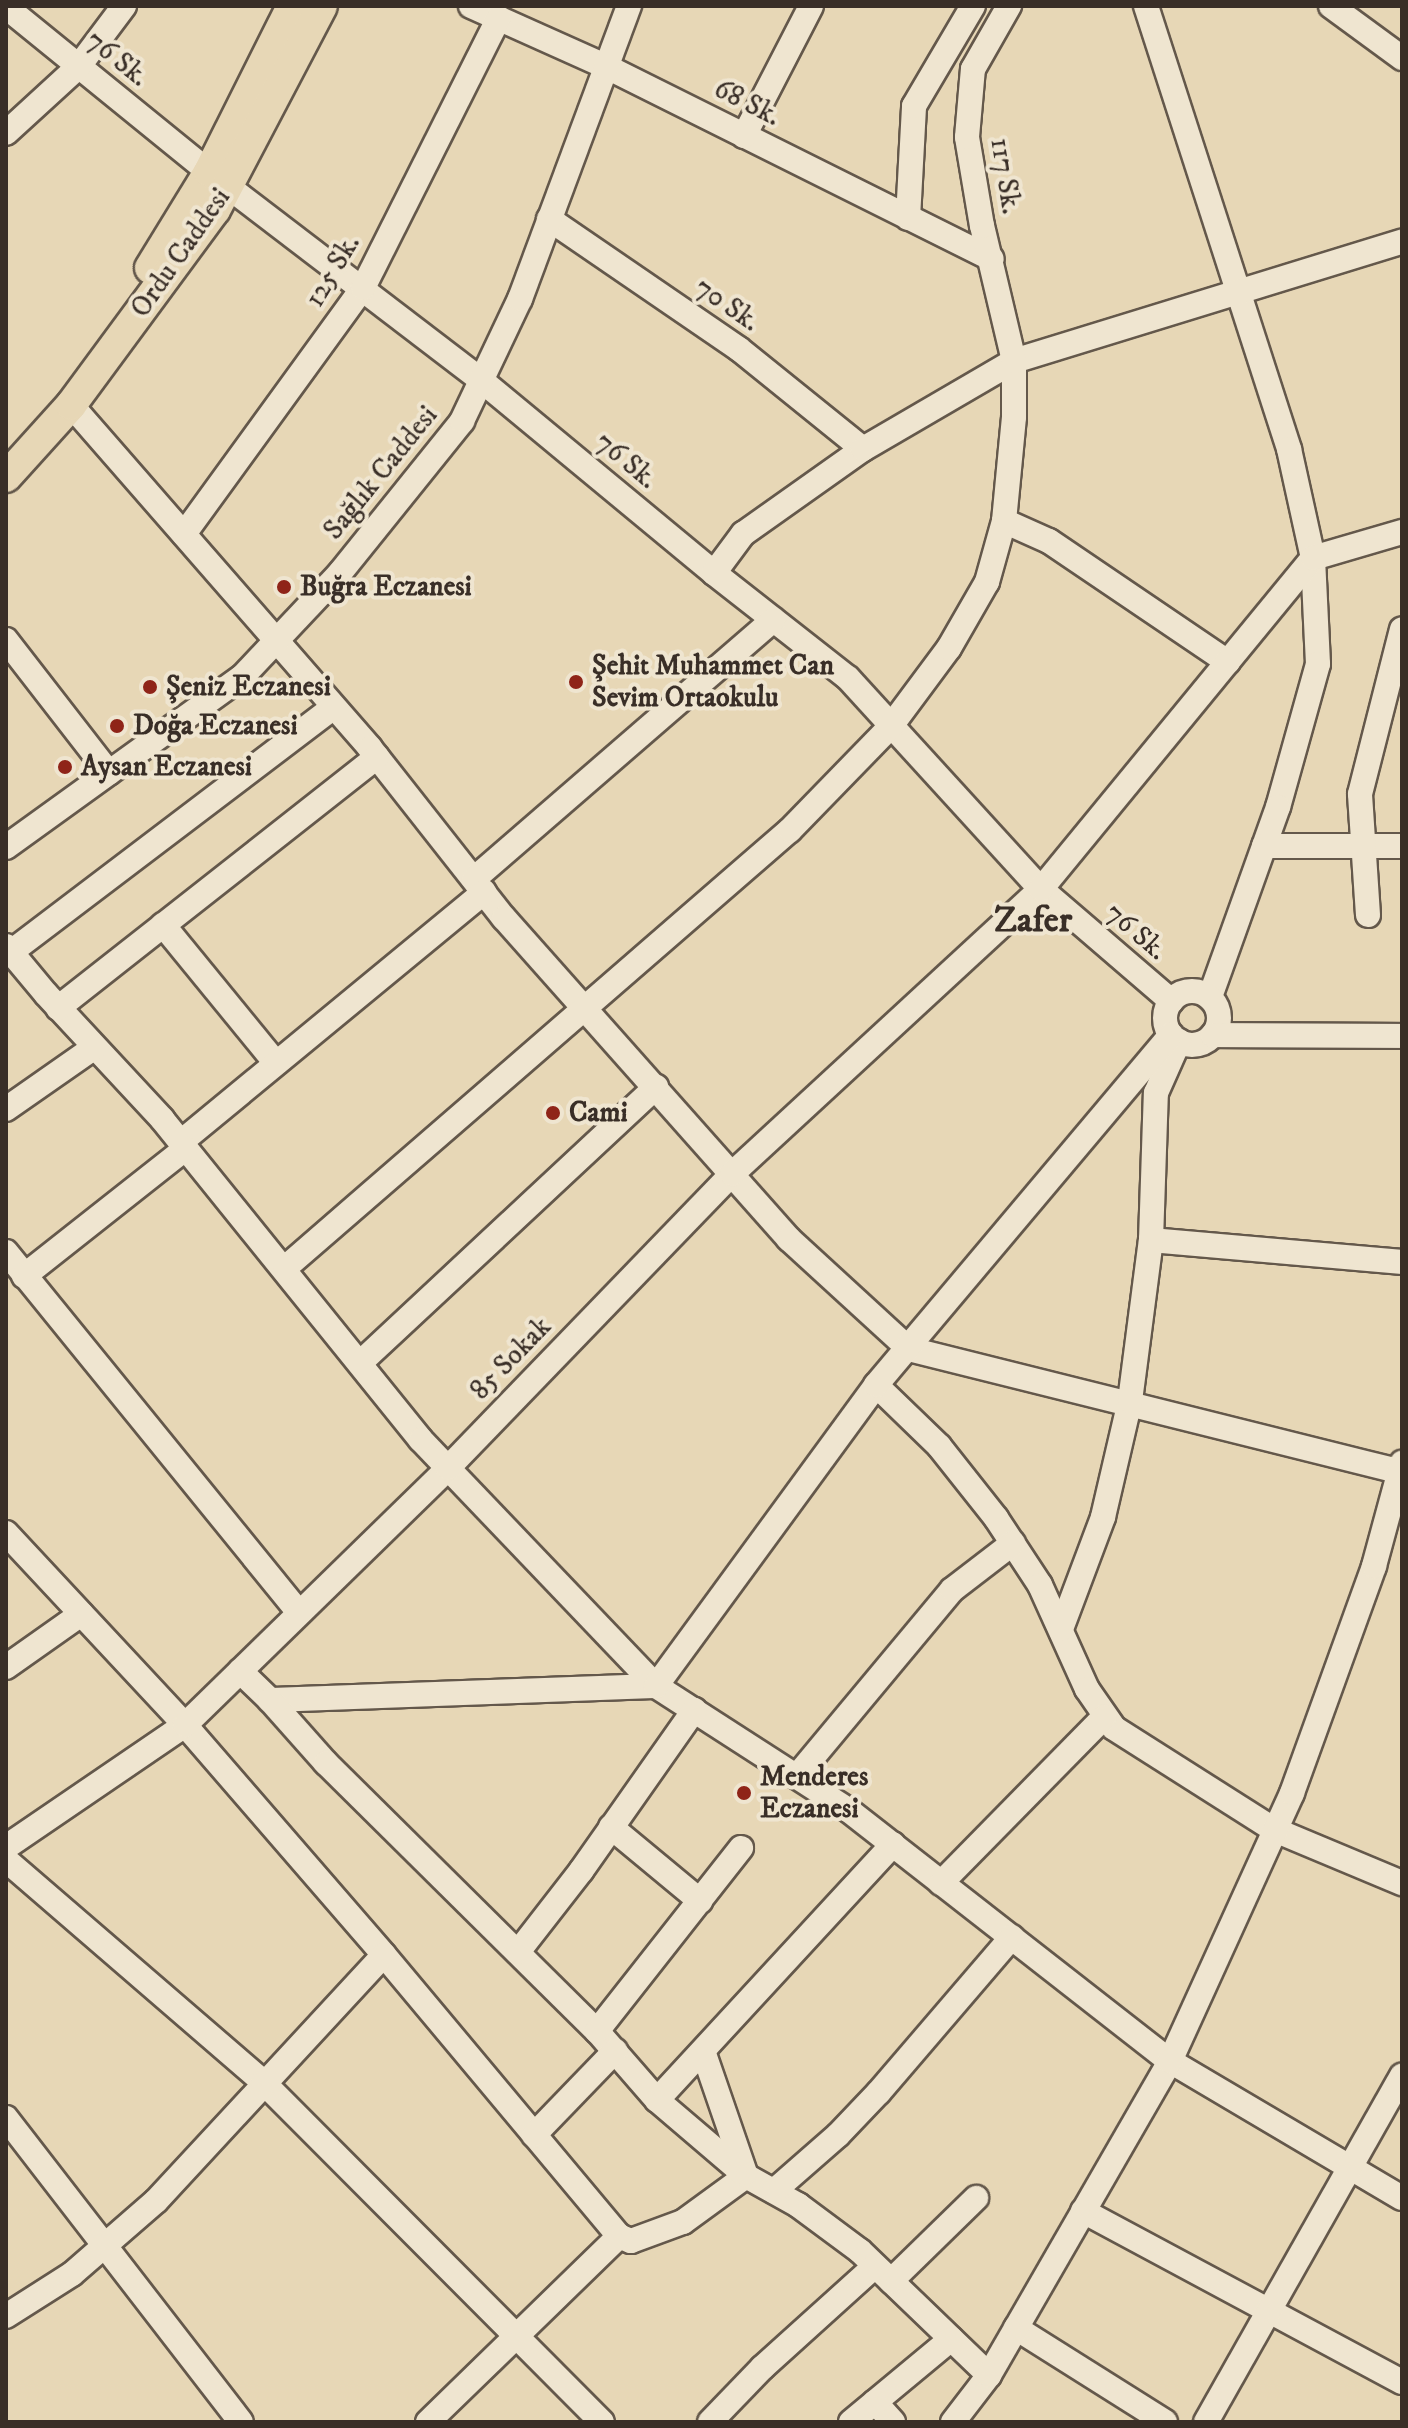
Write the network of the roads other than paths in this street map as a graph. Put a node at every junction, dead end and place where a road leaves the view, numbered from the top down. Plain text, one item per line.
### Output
1 (124, 6) edge
2 (292, 6) edge
3 (322, 6) edge
4 (471, 6) edge
5 (629, 6) edge
6 (811, 6) edge
7 (973, 6) edge
8 (1009, 6) edge
9 (1146, 6) edge
10 (1331, 6) edge
11 (6, 7) edge
12 (499, 18) junction
13 (1402, 58) edge
14 (79, 66) junction
15 (605, 66) junction
16 (6, 133) edge
17 (744, 136) junction
18 (220, 179) junction
19 (908, 218) junction
20 (549, 219) junction
21 (1402, 242) edge
22 (992, 259) junction
23 (363, 288) junction
24 (1239, 290) junction
25 (1014, 361) junction
26 (482, 381) junction
27 (71, 405) junction
28 (6, 447) edge
29 (863, 449) junction
30 (6, 477) edge
31 (1004, 521) junction
32 (1402, 532) edge
33 (184, 534) junction
34 (1313, 558) junction
35 (714, 573) junction
36 (773, 620) junction
37 (1402, 629) edge
38 (6, 640) edge
39 (276, 641) junction
40 (1228, 662) junction
41 (334, 707) junction
42 (891, 726) junction
43 (377, 757) junction
44 (109, 773) junction
45 (1264, 846) junction
46 (1362, 846) junction
47 (1402, 846) edge
48 (6, 847) edge
49 (479, 886) junction
50 (1041, 889) junction
51 (1368, 915) dead end
52 (163, 925) junction
53 (9, 949) edge
54 (1210, 997) junction
55 (1171, 1001) junction
56 (58, 1008) junction
57 (586, 1009) junction
58 (1213, 1035) junction
59 (1402, 1036) edge
60 (1175, 1038) junction
61 (95, 1047) junction
62 (276, 1063) junction
63 (656, 1087) junction
64 (6, 1109) edge
65 (184, 1145) junction
66 (732, 1174) junction
67 (1151, 1240) junction
68 (6, 1252) edge
69 (1402, 1262) edge
70 (285, 1268) junction
71 (24, 1276) junction
72 (909, 1349) junction
73 (360, 1363) junction
74 (876, 1385) junction
75 (1130, 1401) junction
76 (448, 1468) junction
77 (1401, 1469) edge
78 (6, 1533) edge
79 (1013, 1543) junction
80 (299, 1613) junction
81 (81, 1614) junction
82 (1061, 1629) junction
83 (6, 1667) edge
84 (240, 1671) junction
85 (656, 1686) junction
86 (270, 1700) junction
87 (694, 1710) junction
88 (1104, 1717) junction
89 (185, 1725) junction
90 (797, 1776) junction
91 (611, 1827) junction
92 (1275, 1830) junction
93 (893, 1844) junction
94 (6, 1847) edge
95 (741, 1848) dead end
96 (6, 1860) edge
97 (941, 1883) junction
98 (1402, 1883) edge
99 (700, 1901) junction
100 (1012, 1937) junction
101 (518, 1952) junction
102 (384, 1955) junction
103 (597, 2031) junction
104 (615, 2051) junction
105 (703, 2051) junction
106 (1170, 2061) junction
107 (1402, 2076) edge
108 (263, 2082) junction
109 (657, 2100) junction
110 (6, 2118) edge
111 (534, 2135) junction
112 (1350, 2169) junction
113 (746, 2176) junction
114 (774, 2191) junction
115 (976, 2198) dead end
116 (1402, 2198) edge
117 (1083, 2211) junction
118 (619, 2236) junction
119 (105, 2245) junction
120 (883, 2274) junction
121 (1270, 2311) junction
122 (6, 2316) edge
123 (1016, 2328) junction
124 (516, 2337) junction
125 (951, 2339) junction
126 (989, 2375) junction
127 (1402, 2382) edge
128 (875, 2402) junction
129 (241, 2422) edge
130 (428, 2422) edge
131 (602, 2422) edge
132 (710, 2422) edge
133 (851, 2422) edge
134 (893, 2422) edge
135 (953, 2422) edge
136 (1165, 2422) edge
137 (1206, 2422) edge

1 - 14 street
2 - 18 main road, Ordu Caddesi
3 - 18 main road, Ordu Caddesi
4 - 12 street, 68 Sk.
5 - 15 street, Sağlık Caddesi
6 - 17 street
7 - 19 street
8 - 22 street, 117 Sk.
9 - 24 street
10 - 13 street
11 - 14 street, 76 Sk.
12 - 15 street, 68 Sk.
12 - 23 street, 125 Sk.
14 - 16 street
14 - 18 street, 76 Sk.
15 - 17 street, 68 Sk.
15 - 20 street, Sağlık Caddesi
17 - 19 street, 68 Sk.
18 - 23 street, 76 Sk.
18 - 27 main road, Ordu Caddesi
18 - 28 main road, Ordu Caddesi
19 - 22 street, 68 Sk.
20 - 26 street, Sağlık Caddesi
20 - 29 street, 70 Sk.
21 - 24 street
22 - 25 street, 117 Sk.
23 - 26 street, 76 Sk.
23 - 33 street, 125 Sk.
24 - 25 street
24 - 34 street
25 - 29 street
25 - 31 street, 117 Sk.
26 - 35 street, 76 Sk.
26 - 39 street, Sağlık Caddesi
27 - 30 main road, Ordu Caddesi
27 - 33 street
29 - 35 street
31 - 40 street
31 - 42 street, 117 Sk.
32 - 34 street
33 - 39 street
34 - 40 street, 85 Sokak
34 - 45 street
35 - 36 street, 76 Sk.
36 - 42 street, 76 Sk.
36 - 49 street
37 - 46 street
38 - 44 street
39 - 41 street
39 - 44 street, Sağlık Caddesi
40 - 50 street, 85 Sokak
41 - 43 street
41 - 53 street
42 - 50 street, 76 Sk.
42 - 57 street, 117 Sk.
43 - 49 street
43 - 52 street
44 - 48 street, Sağlık Caddesi
45 - 46 street
45 - 54 street
46 - 47 street
46 - 51 street
49 - 57 street
49 - 62 street
50 - 55 street, 76 Sk.
50 - 66 street, 85 Sokak
52 - 56 street
52 - 62 street
53 - 56 street
54 - 55 street
54 - 58 street
55 - 60 street
56 - 61 street
57 - 63 street
57 - 70 street, 117 Sk.
58 - 59 street
58 - 60 street
60 - 67 street
60 - 72 street
61 - 64 street
61 - 65 street
62 - 65 street
63 - 66 street
63 - 73 street
65 - 70 street
65 - 71 street
66 - 72 street
66 - 76 street, 85 Sokak
67 - 69 street
67 - 75 street
68 - 71 street
70 - 73 street
71 - 80 street
72 - 74 street
72 - 75 street
73 - 76 street
74 - 79 street
74 - 85 street
75 - 77 street
75 - 82 street
76 - 80 street, 85 Sokak
76 - 85 street
77 - 92 street
78 - 81 street
79 - 82 street
79 - 90 street
80 - 84 street, 85 Sokak
81 - 83 street
81 - 89 street
82 - 88 street
84 - 86 street
84 - 89 street, 85 Sokak
85 - 86 street
85 - 87 street
86 - 101 street
87 - 90 street
87 - 91 street
88 - 92 street
88 - 97 street
89 - 94 street, 85 Sokak
89 - 102 street
90 - 93 street
91 - 99 street
91 - 101 street
92 - 98 street
92 - 106 street
93 - 97 street
93 - 105 street
95 - 99 street
96 - 108 street
97 - 100 street
99 - 103 street
100 - 106 street
100 - 114 street
101 - 103 street
102 - 108 street
102 - 111 street
103 - 104 street
104 - 109 street
104 - 111 street
105 - 109 street
105 - 113 street
106 - 112 street
106 - 117 street
107 - 112 street
108 - 119 street
108 - 124 street
109 - 113 street
110 - 119 street
111 - 118 street
112 - 116 street
112 - 121 street
113 - 114 street
113 - 118 street
114 - 120 street
115 - 120 street
117 - 121 street
117 - 123 street
118 - 124 street
119 - 122 street
119 - 129 street
120 - 125 street
120 - 132 street
121 - 127 street
121 - 137 street
123 - 126 street
123 - 136 street
124 - 130 street
124 - 131 street
125 - 126 street
125 - 128 street
126 - 135 street
128 - 133 street
128 - 134 street

